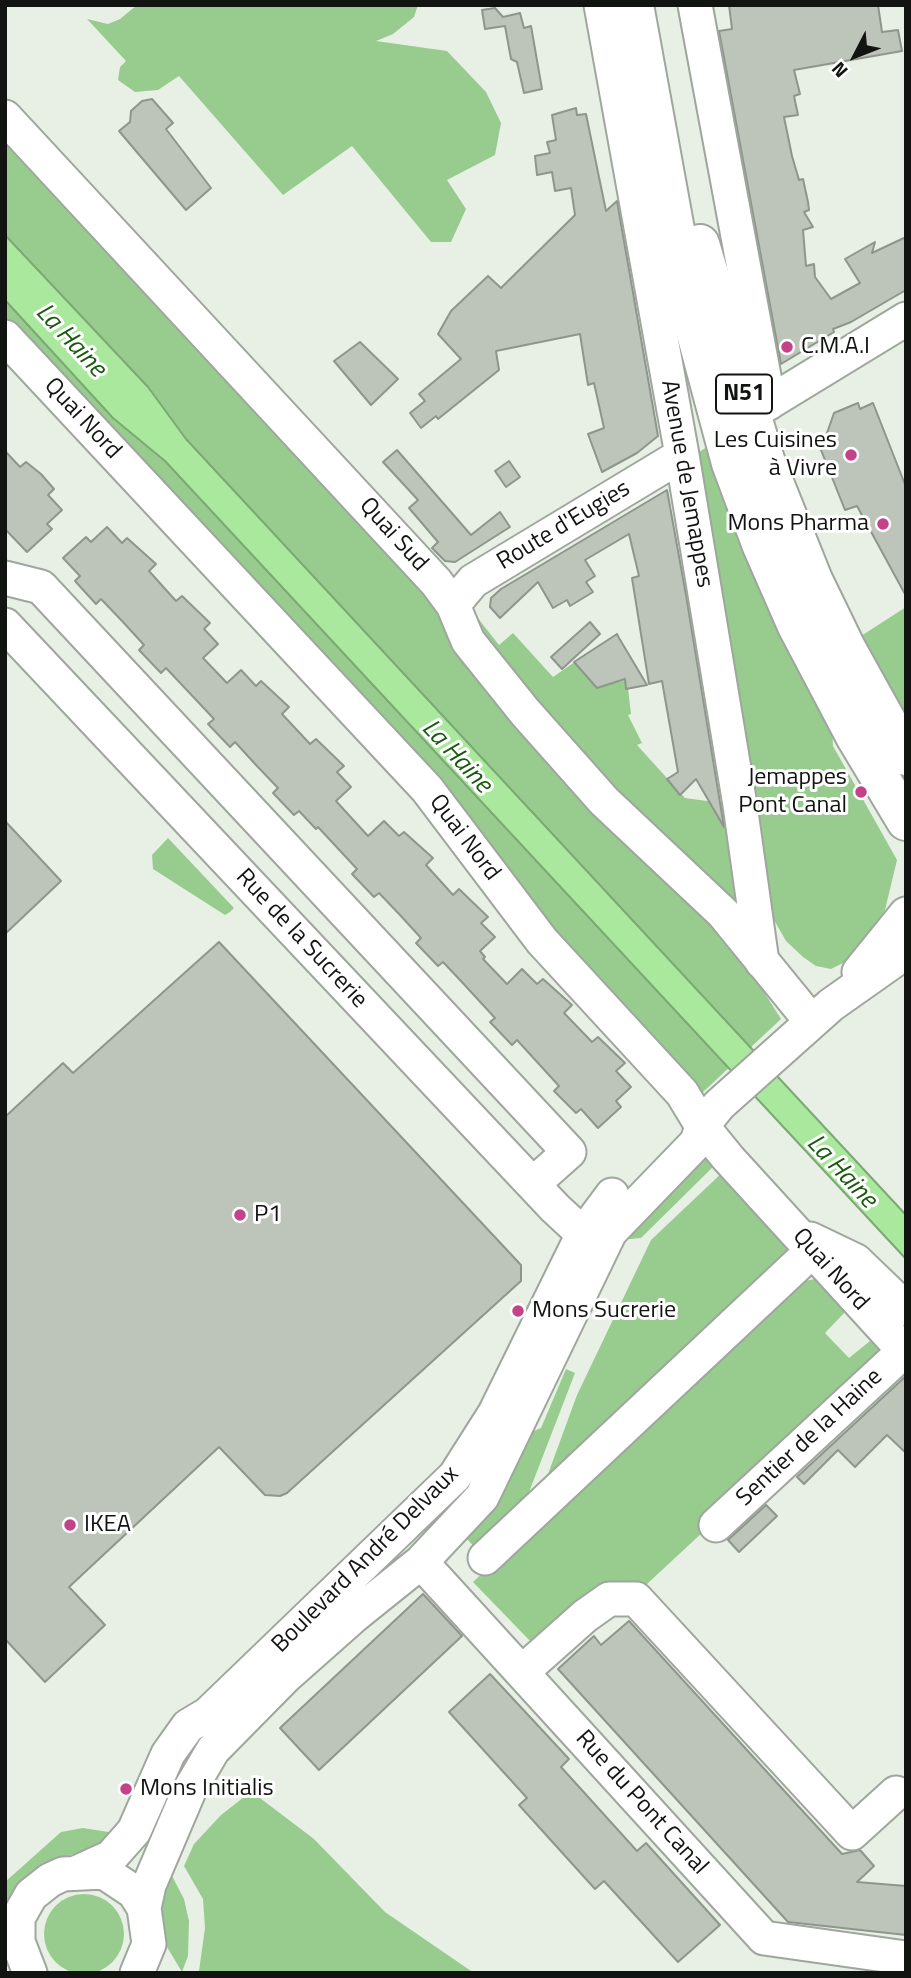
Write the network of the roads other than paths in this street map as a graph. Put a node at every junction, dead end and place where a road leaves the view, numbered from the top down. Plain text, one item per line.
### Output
1 (601, 5) edge
2 (634, 5) edge
3 (658, 5) edge
4 (695, 5) edge
5 (5, 117) edge
6 (906, 319) edge
7 (5, 337) edge
8 (726, 428) junction
9 (5, 578) edge
10 (453, 606) junction
11 (5, 625) edge
12 (906, 756) edge
13 (906, 821) edge
14 (277, 842) junction
15 (241, 875) junction
16 (319, 885) junction
17 (275, 911) junction
18 (906, 914) edge
19 (906, 953) edge
20 (763, 965) junction
21 (810, 1022) junction
22 (702, 1126) junction
23 (533, 1184) junction
24 (594, 1239) junction
25 (804, 1242) junction
26 (906, 1309) edge
27 (905, 1352) edge
28 (716, 1525) dead end
29 (485, 1558) dead end
30 (421, 1562) junction
31 (522, 1672) junction
32 (896, 1793) dead end
33 (78, 1872) junction
34 (144, 1908) junction
35 (12, 1923) edge
36 (143, 1958) edge
37 (906, 1958) edge
38 (30, 1973) edge
39 (171, 1973) edge

1 - 8 street, Avenue de Jemappes
2 - 8 main road, Avenue de Jemappes / N51
3 - 8 main road, Avenue de Jemappes / N51
4 - 8 street, Avenue de Jemappes
5 - 10 street, Quai Sud
6 - 8 street, Route d'Eugies
7 - 22 street, Quai Nord
8 - 10 street, Route d'Eugies
8 - 12 main road, Avenue de Jemappes / N51
8 - 13 main road, Avenue de Jemappes / N51
8 - 20 street, Avenue de Jemappes
9 - 14 street
10 - 20 street, Quai Sud
11 - 15 street, Rue de la Sucrerie
14 - 15 street
14 - 16 street
15 - 17 street, Rue de la Sucrerie
16 - 17 street
16 - 23 street
17 - 23 street, Rue de la Sucrerie
18 - 21 street, Boulevard André Delvaux
19 - 21 street, Boulevard André Delvaux
20 - 21 street, Quai Sud
21 - 22 street, Boulevard André Delvaux
22 - 24 street, Boulevard André Delvaux
22 - 25 street, Quai Nord
23 - 24 street, Rue de la Sucrerie
24 - 30 street, Boulevard André Delvaux
24 - 33 street, Boulevard André Delvaux
25 - 26 street
25 - 27 street, Quai Nord
25 - 29 street
27 - 28 street, Sentier de la Haine
30 - 31 street, Rue du Pont Canal
30 - 34 street, Boulevard André Delvaux
31 - 32 street
31 - 37 street, Rue du Pont Canal
33 - 34 street
33 - 35 street, Boulevard André Delvaux
34 - 36 street
35 - 38 street
36 - 39 street

